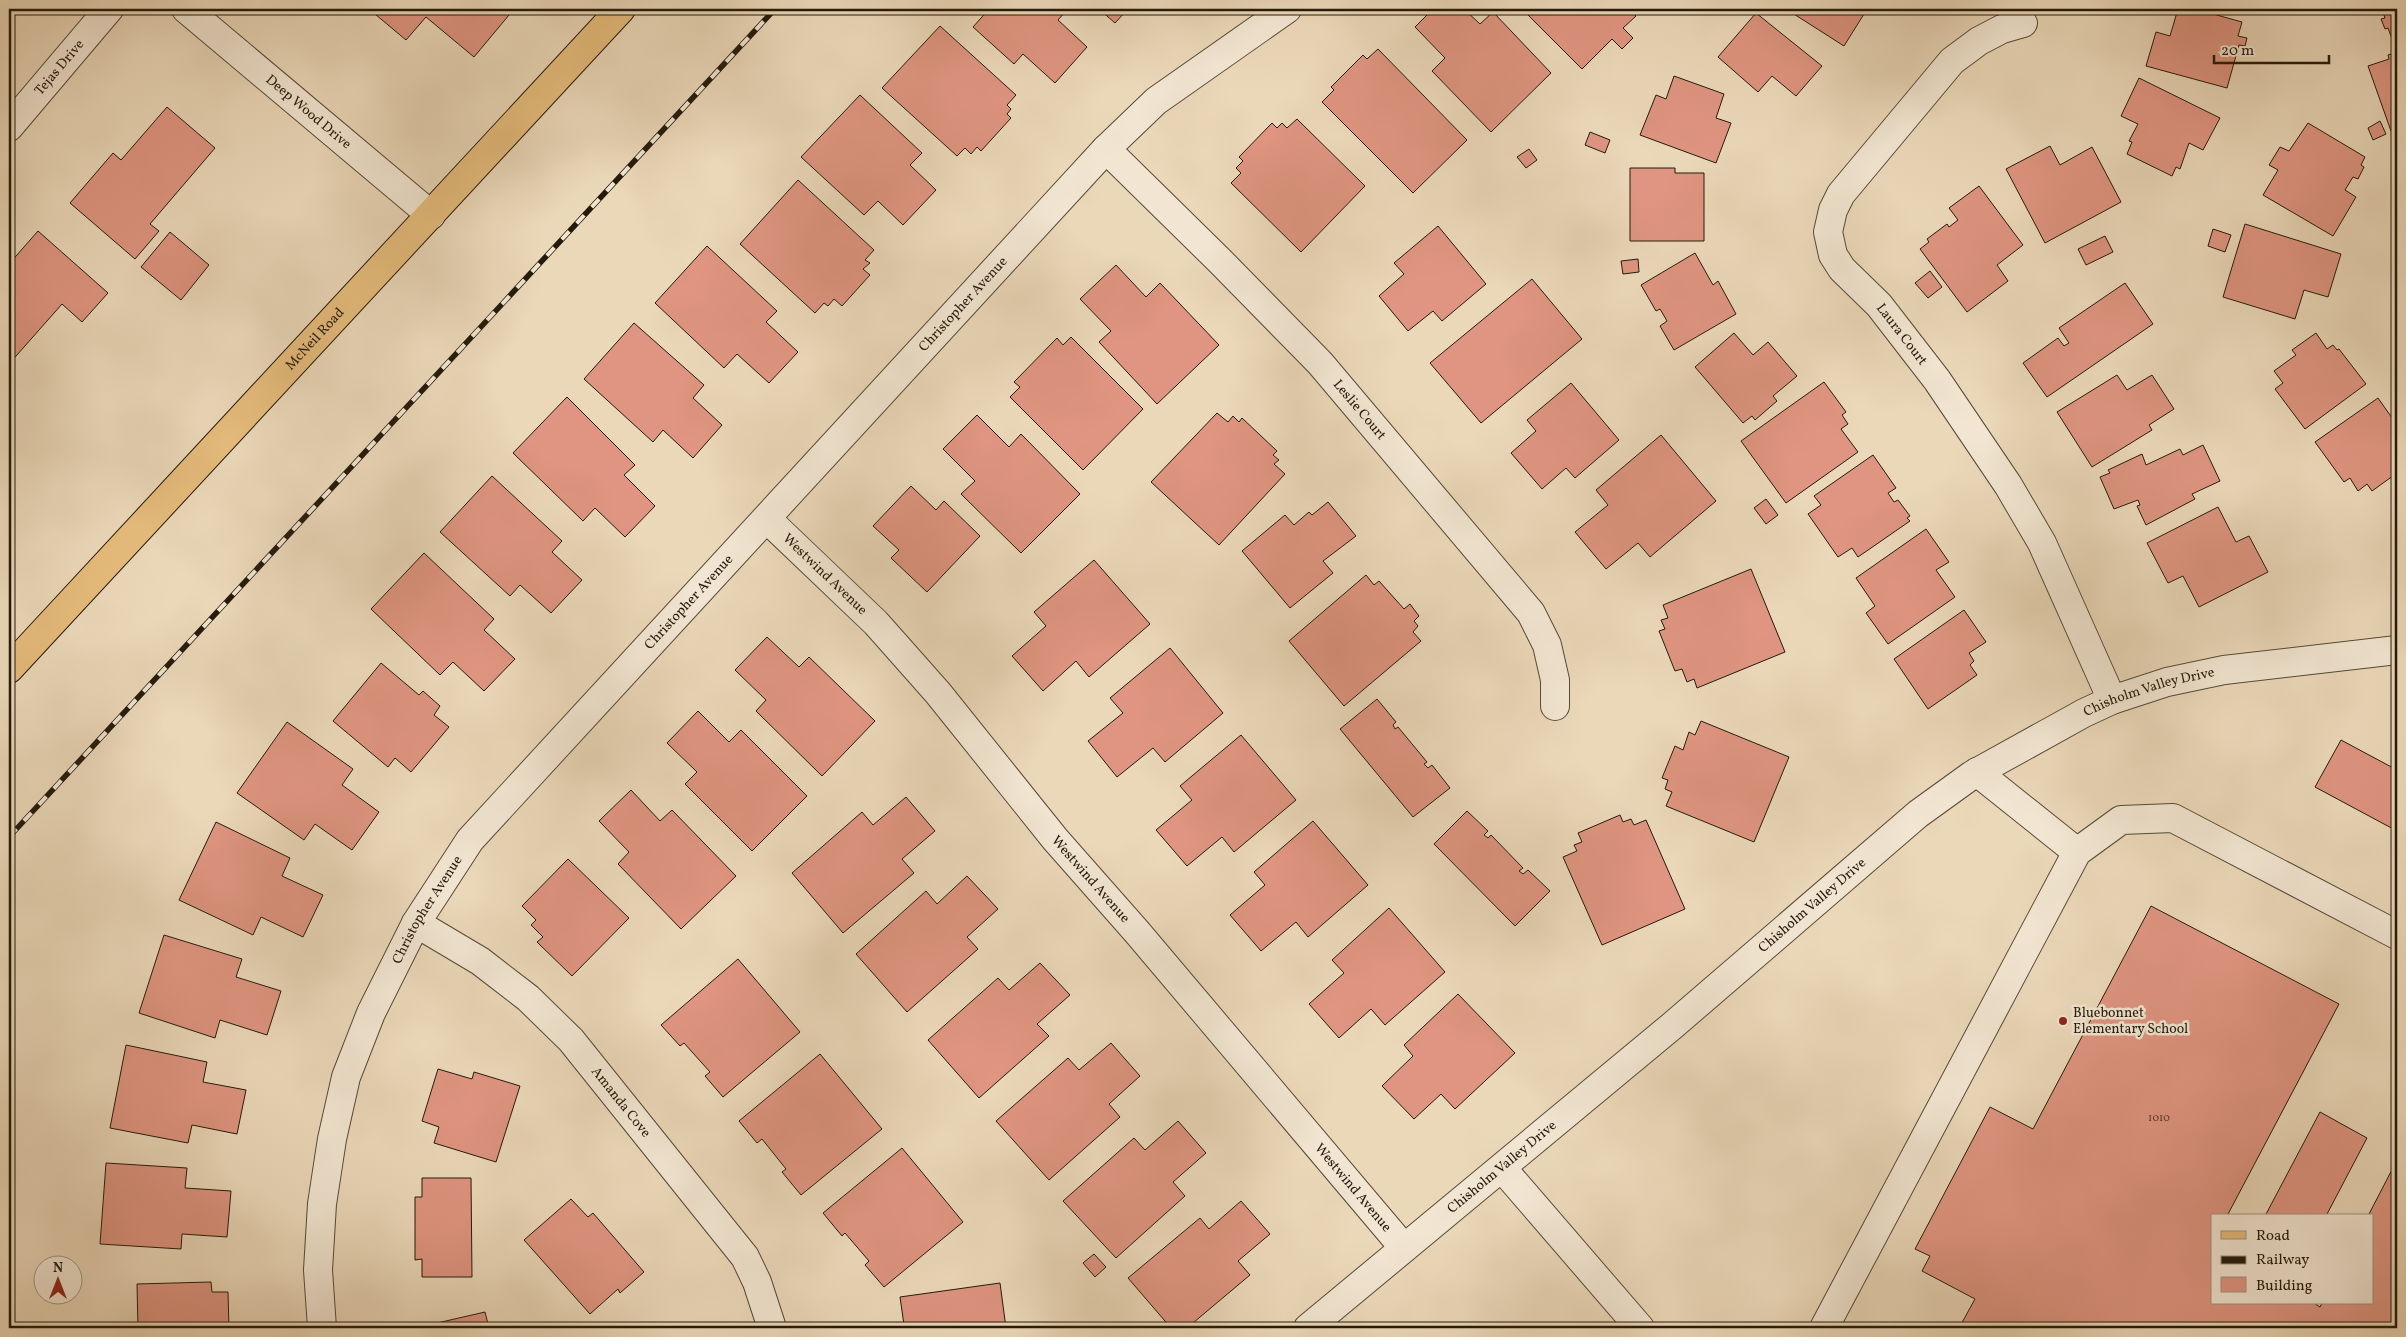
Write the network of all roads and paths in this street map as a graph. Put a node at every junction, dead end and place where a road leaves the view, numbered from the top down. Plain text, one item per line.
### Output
1 (109, 9) edge
2 (186, 9) edge
3 (621, 9) edge
4 (1288, 9) edge
5 (2023, 22) dead end
6 (9, 127) edge
7 (1106, 149) junction
8 (430, 215) junction
9 (767, 519) junction
10 (2397, 650) edge
11 (9, 669) edge
12 (2112, 700) junction
13 (1555, 706) dead end
14 (1977, 772) junction
15 (2077, 852) junction
16 (416, 923) junction
17 (2397, 936) edge
18 (1502, 1168) junction
19 (1404, 1248) junction
20 (322, 1328) edge
21 (772, 1328) edge
22 (1308, 1328) edge
23 (1640, 1328) edge
24 (1824, 1328) edge

1 - 6 street, Tejas Drive
2 - 8 street, Deep Wood Drive
3 - 8 main road, McNeil Road
4 - 7 street, Christopher Avenue
5 - 12 street, Laura Court
7 - 9 street, Christopher Avenue
7 - 13 street, Leslie Court
8 - 11 main road, McNeil Road
9 - 16 street, Christopher Avenue
9 - 19 street, Westwind Avenue
10 - 12 street, Chisholm Valley Drive
12 - 14 street, Chisholm Valley Drive
14 - 15 street
14 - 18 street, Chisholm Valley Drive
15 - 17 street
15 - 24 street
16 - 20 street, Christopher Avenue
16 - 21 street, Amanda Cove
18 - 19 street, Chisholm Valley Drive
18 - 23 street
19 - 22 street, Chisholm Valley Drive

